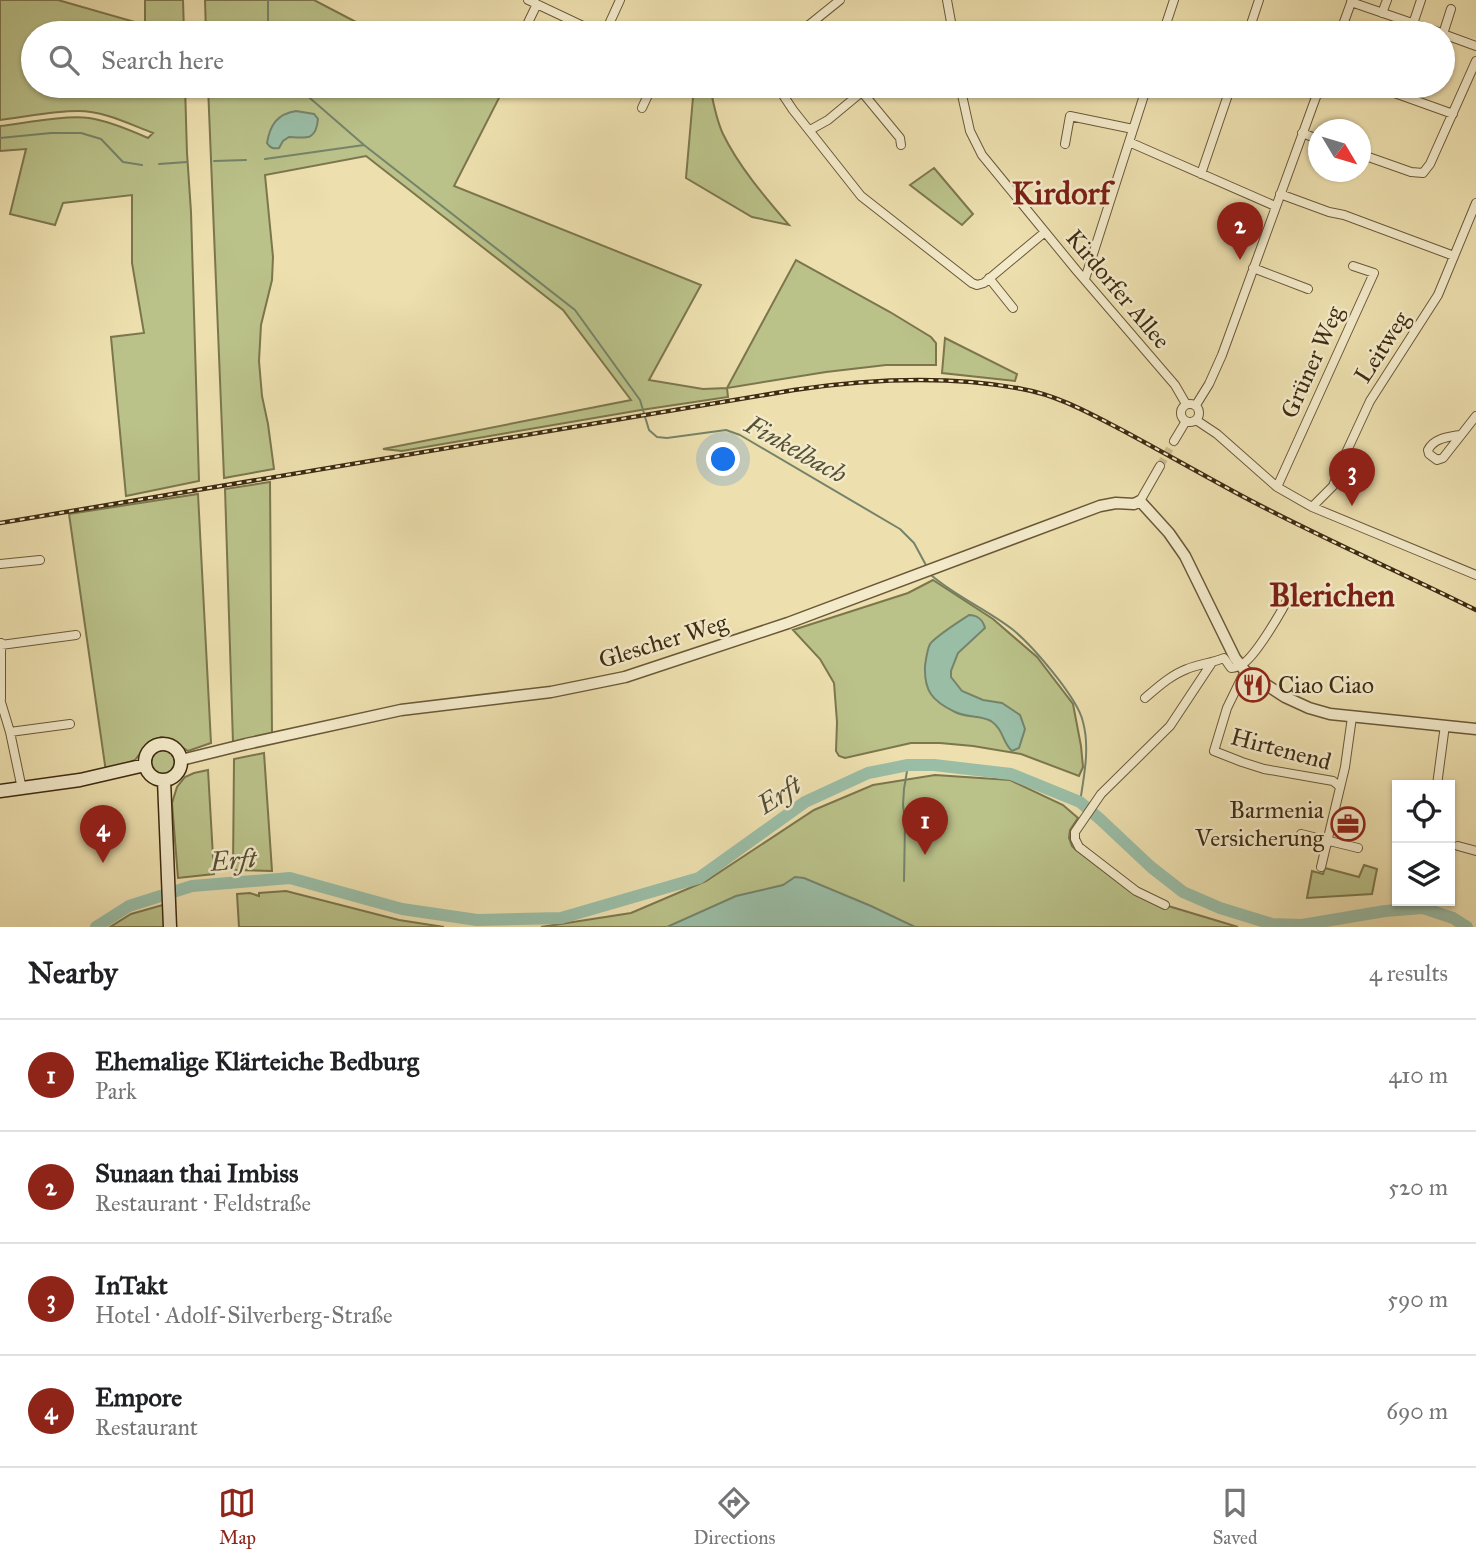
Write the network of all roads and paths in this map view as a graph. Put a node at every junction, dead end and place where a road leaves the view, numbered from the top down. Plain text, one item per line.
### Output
1 (620, 0) edge
2 (840, 0) edge
3 (947, 0) edge
4 (1174, 0) edge
5 (1259, 0) edge
6 (1387, 0) edge
7 (1421, 0) edge
8 (1352, 1) edge
9 (533, 2) edge
10 (1451, 9) dead end
11 (1382, 13) junction
12 (527, 21) edge
13 (565, 21) edge
14 (610, 21) edge
15 (814, 21) edge
16 (951, 21) edge
17 (1167, 21) edge
18 (1252, 21) edge
19 (1344, 21) edge
20 (1407, 21) edge
21 (1414, 21) edge
22 (1447, 21) edge
23 (1455, 39) edge
24 (1476, 46) edge
25 (1476, 61) edge
26 (647, 98) edge
27 (785, 98) edge
28 (854, 98) edge
29 (871, 98) edge
30 (962, 98) edge
31 (1143, 98) edge
32 (1227, 98) edge
33 (1316, 98) edge
34 (1408, 98) edge
35 (642, 108) dead end
36 (1453, 114) junction
37 (1133, 129) junction
38 (810, 130) junction
39 (1302, 134) junction
40 (1308, 136) edge
41 (1129, 142) junction
42 (1065, 144) dead end
43 (901, 145) dead end
44 (1371, 158) edge
45 (1201, 174) junction
46 (1279, 194) junction
47 (1476, 203) edge
48 (1275, 206) junction
49 (1045, 232) junction
50 (1454, 256) junction
51 (1353, 266) dead end
52 (1254, 268) junction
53 (989, 278) junction
54 (1085, 279) junction
55 (1308, 289) dead end
56 (1013, 308) dead end
57 (1186, 404) junction
58 (1196, 405) junction
59 (1476, 415) edge
60 (1196, 420) junction
61 (1186, 421) junction
62 (1460, 435) dead end
63 (1174, 441) tunnel mouth
64 (1160, 466) tunnel mouth
65 (1277, 487) junction
66 (1140, 501) junction
67 (1312, 507) junction
68 (40, 560) dead end
69 (0, 564) edge
70 (1476, 575) edge
71 (1291, 592) dead end
72 (76, 635) dead end
73 (1, 642) edge
74 (1211, 664) junction
75 (1242, 669) junction
76 (1145, 698) dead end
77 (1, 699) edge
78 (1352, 717) junction
79 (70, 724) dead end
80 (1445, 725) junction
81 (1476, 729) edge
82 (10, 732) junction
83 (181, 760) junction
84 (145, 765) junction
85 (164, 780) junction
86 (1438, 780) edge
87 (1339, 786) junction
88 (22, 789) junction
89 (0, 791) edge
90 (1301, 834) dead end
91 (1327, 840) junction
92 (1458, 846) dead end
93 (1358, 848) dead end
94 (1476, 850) edge
95 (1321, 867) dead end
96 (1165, 905) dead end
97 (169, 921) edge

1 - 14 street
2 - 15 street
3 - 16 street
4 - 17 street
5 - 18 street
6 - 11 street
7 - 21 street
8 - 11 street
8 - 19 street
9 - 12 street
9 - 13 street
10 - 22 street
11 - 20 street
23 - 24 street
25 - 36 street
26 - 35 street
27 - 38 street
28 - 38 street
29 - 43 street
30 - 49 street, Kirdorfer Allee
31 - 37 street
32 - 45 street
33 - 39 street
34 - 36 street
36 - 44 street
37 - 41 street
37 - 42 street
38 - 53 street
39 - 40 street
39 - 46 street
41 - 45 street
41 - 54 street
45 - 48 street
46 - 48 street
46 - 50 street
47 - 50 street, Leitweg
48 - 52 street
49 - 53 street
49 - 54 street, Kirdorfer Allee
50 - 67 street, Leitweg
51 - 65 street, Grüner Weg
52 - 55 street
52 - 58 street
53 - 56 street
54 - 57 street, Kirdorfer Allee
57 - 58 street
57 - 61 street
58 - 60 street
59 - 62 street
60 - 61 street
60 - 65 street
61 - 63 street
64 - 66 street
65 - 67 street
66 - 75 street
66 - 83 street, Glescher Weg
67 - 70 street
68 - 69 street
71 - 75 street
72 - 73 street
73 - 77 street
74 - 75 street
74 - 76 street
74 - 96 street
75 - 78 street
75 - 87 street, Hirtenend
77 - 82 street
78 - 80 street
78 - 87 street, Hirtenend
79 - 82 street
80 - 81 street
80 - 86 street
82 - 88 street
83 - 84 main road
83 - 85 main road
84 - 85 main road
84 - 88 main road
85 - 97 main road
87 - 91 street, Hirtenend
88 - 89 main road
90 - 91 street
91 - 93 street
91 - 95 street, Hirtenend
92 - 94 street

